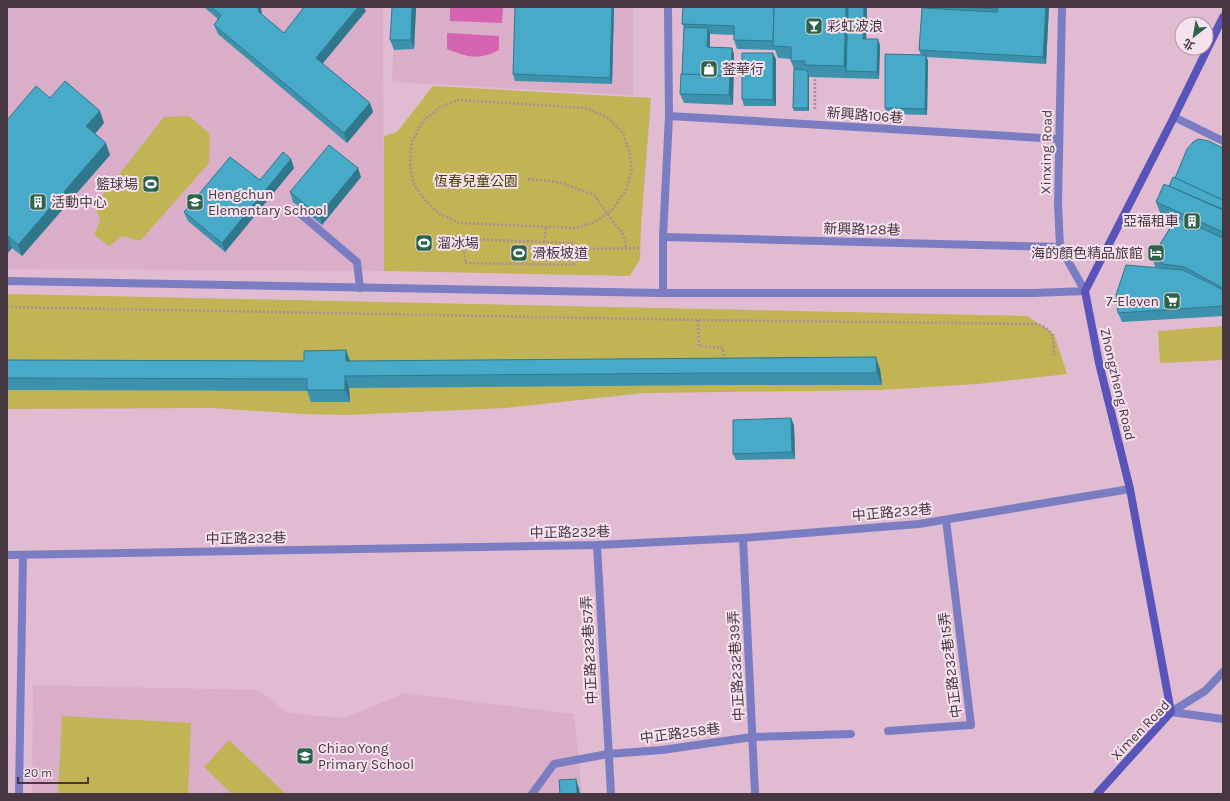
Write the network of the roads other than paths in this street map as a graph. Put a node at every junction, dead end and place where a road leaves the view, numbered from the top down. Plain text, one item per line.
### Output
1 (668, 7) edge
2 (1062, 7) edge
3 (1223, 17) edge
4 (668, 116) junction
5 (1174, 117) junction
6 (1059, 140) junction
7 (1223, 141) edge
8 (297, 211) edge
9 (663, 237) junction
10 (1060, 247) junction
11 (7, 282) edge
12 (360, 288) junction
13 (1085, 291) junction
14 (663, 293) junction
15 (1130, 489) junction
16 (946, 520) junction
17 (743, 538) junction
18 (597, 545) junction
19 (7, 555) edge
20 (23, 555) junction
21 (1223, 672) edge
22 (1170, 712) junction
23 (1223, 719) edge
24 (888, 731) dead end
25 (851, 734) dead end
26 (752, 737) junction
27 (608, 754) junction
28 (19, 794) edge
29 (532, 794) edge
30 (611, 794) edge
31 (755, 794) edge
32 (1097, 794) edge

1 - 4 street
2 - 6 street, Xinxing Road
3 - 5 main road
4 - 6 street, 新興路106巷
4 - 9 street
5 - 7 street
5 - 13 main road
6 - 10 street, Xinxing Road
8 - 12 street
9 - 10 street, 新興路128巷
9 - 14 street
10 - 13 street, Xinxing Road
11 - 12 street
12 - 14 street
13 - 14 street
13 - 15 main road, Zhongzheng Road
15 - 16 street, 中正路232巷
15 - 22 main road, Zhongzheng Road
16 - 17 street, 中正路232巷
16 - 24 street, 中正路232巷15弄
17 - 18 street, 中正路232巷
17 - 26 street, 中正路232巷39弄
18 - 20 street, 中正路232巷
18 - 27 street, 中正路232巷57弄
19 - 20 street, 中正路232巷
20 - 28 street
21 - 22 street, Ximen Road
22 - 23 street
22 - 32 main road, Ximen Road
25 - 26 street, 中正路258巷
26 - 27 street, 中正路258巷
26 - 31 street, 中正路232巷39弄
27 - 29 street, 中正路258巷
27 - 30 street, 中正路232巷57弄

